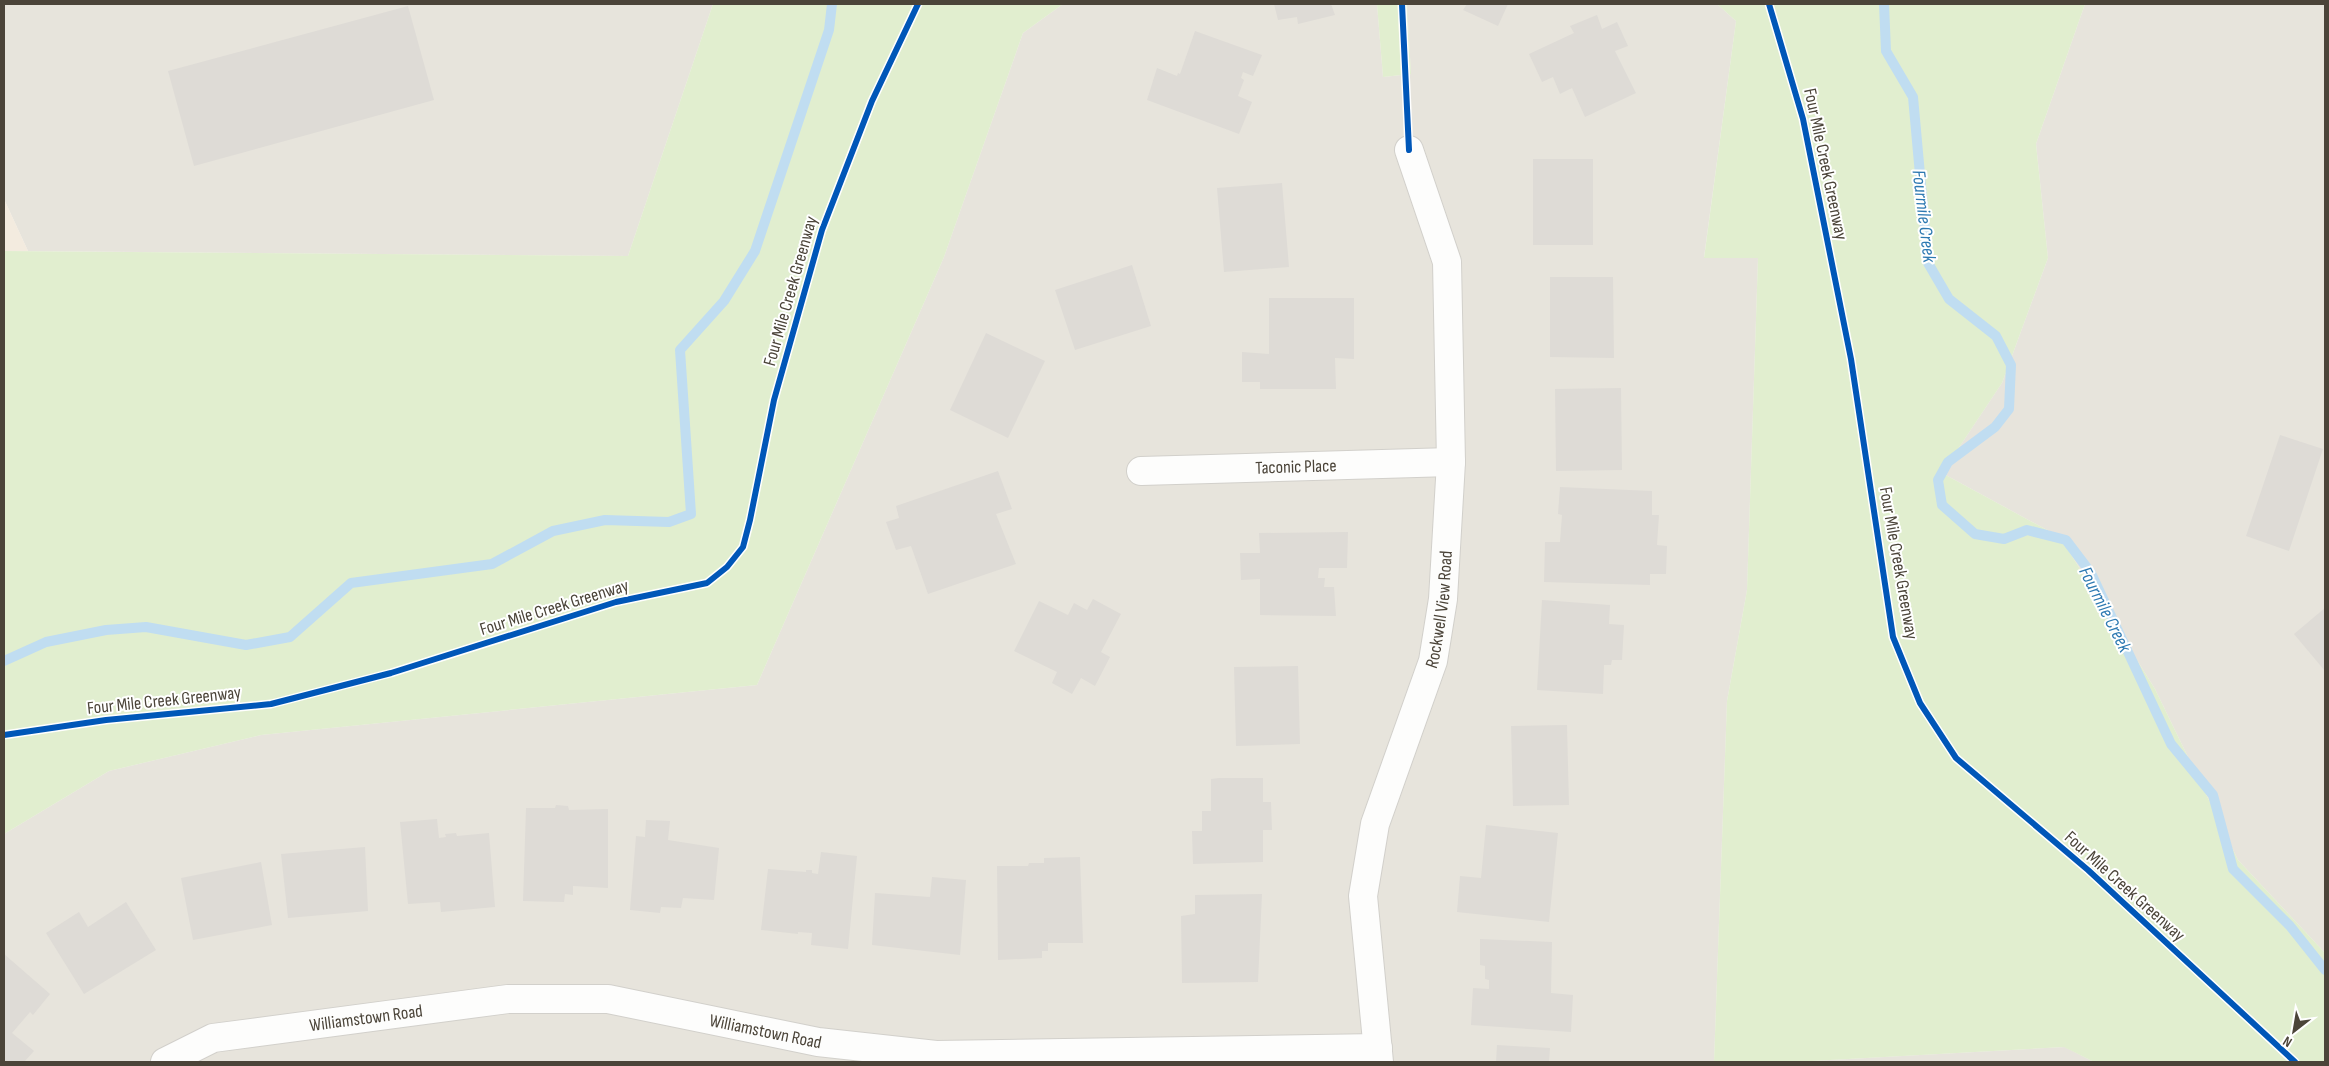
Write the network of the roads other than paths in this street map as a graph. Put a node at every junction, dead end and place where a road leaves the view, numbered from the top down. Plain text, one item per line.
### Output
1 (1409, 150) dead end
2 (1451, 462) junction
3 (1141, 471) dead end
4 (1379, 1055) edge
5 (165, 1062) edge

1 - 2 street, Rockwell View Road
2 - 3 street, Taconic Place
2 - 4 street, Rockwell View Road
4 - 5 street, Williamstown Road

